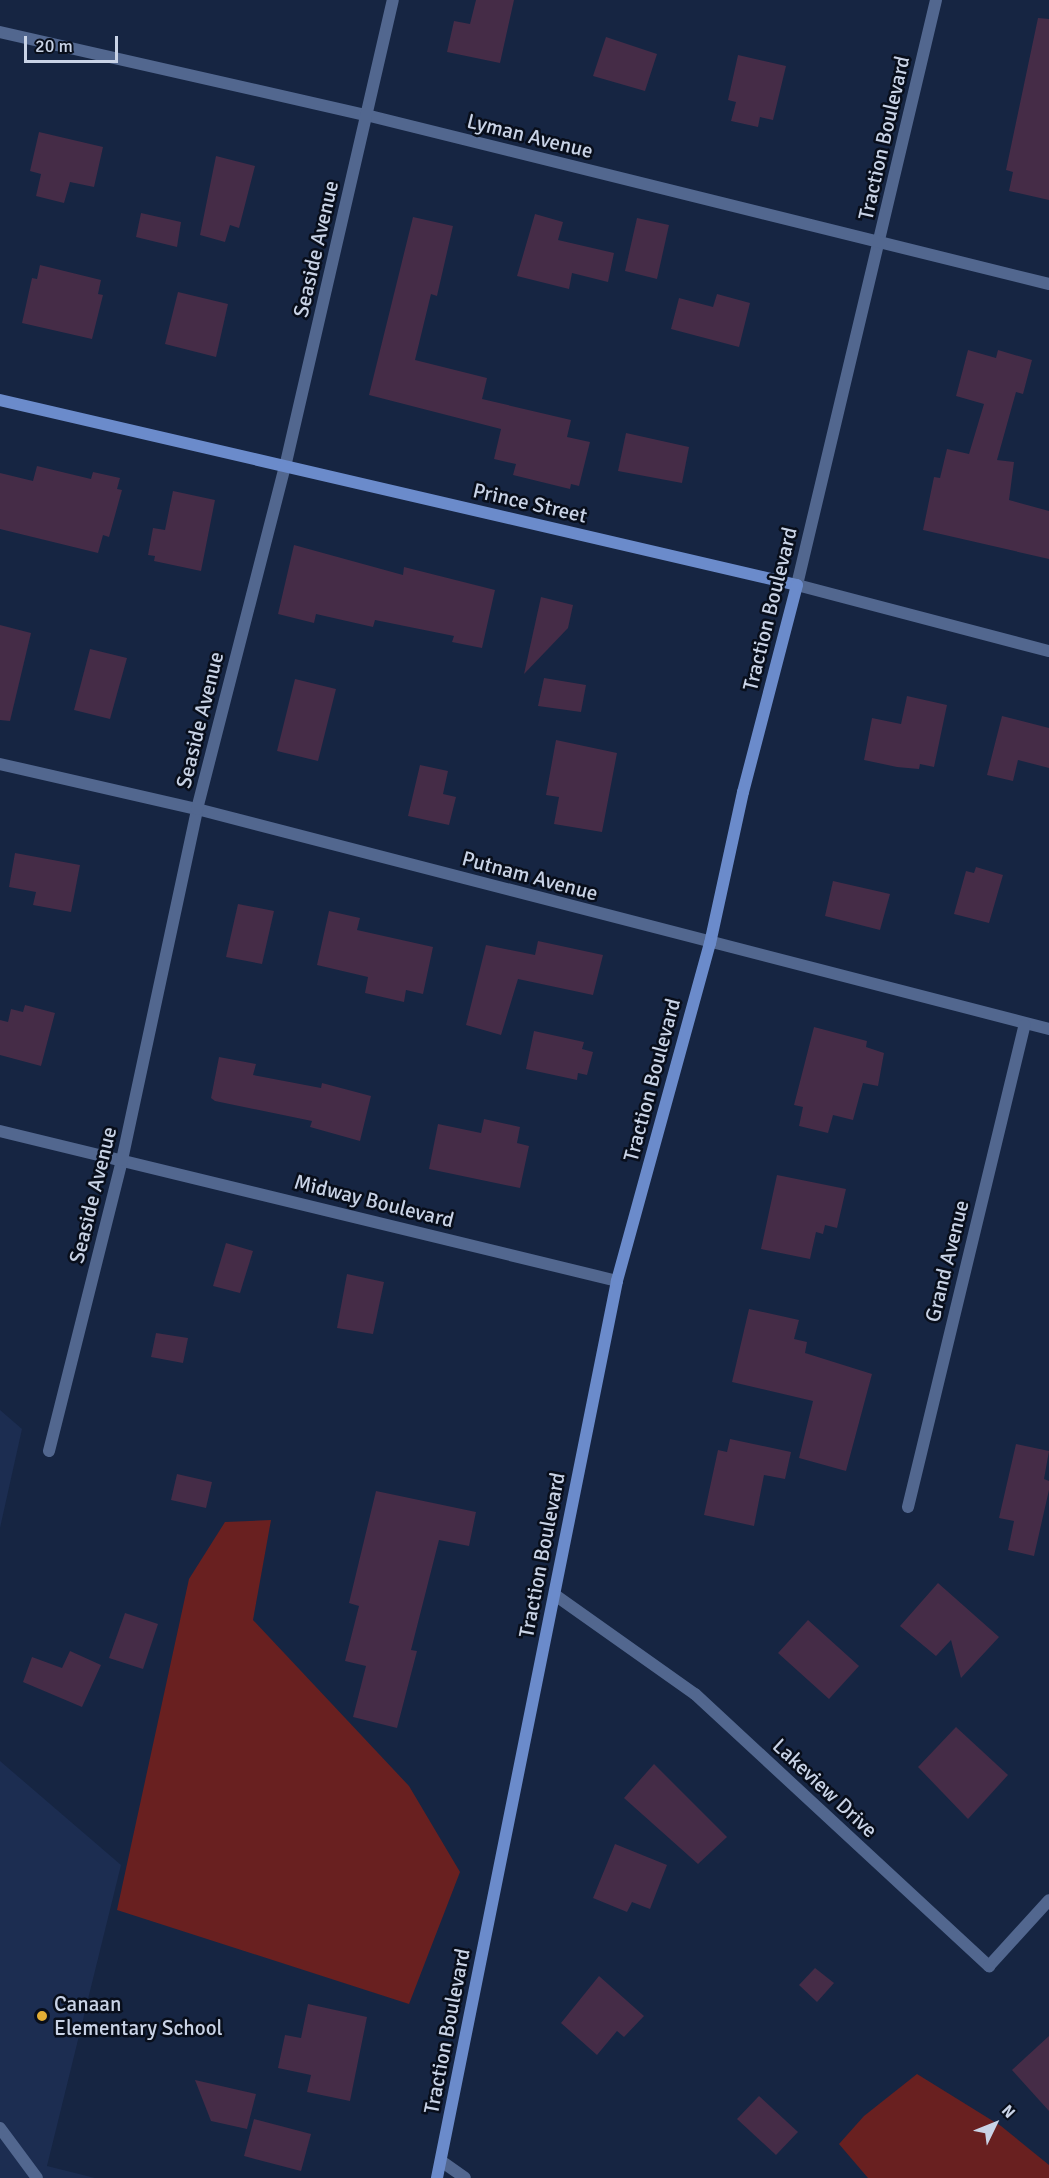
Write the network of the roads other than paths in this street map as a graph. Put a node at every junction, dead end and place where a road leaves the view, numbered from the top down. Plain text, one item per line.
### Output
1 (393, 0) edge
2 (936, 0) edge
3 (0, 32) edge
4 (366, 115) junction
5 (880, 243) junction
6 (1049, 284) edge
7 (0, 400) edge
8 (285, 467) junction
9 (797, 585) junction
10 (1049, 651) edge
11 (0, 764) edge
12 (197, 809) junction
13 (710, 943) junction
14 (1025, 1025) junction
15 (1049, 1029) edge
16 (0, 1131) edge
17 (122, 1160) junction
18 (617, 1281) junction
19 (49, 1451) dead end
20 (908, 1507) dead end
21 (555, 1595) junction
22 (1049, 1900) edge
23 (0, 2128) edge
24 (441, 2161) junction
25 (37, 2178) edge
26 (437, 2178) edge
27 (465, 2178) edge

1 - 4 street, Seaside Avenue
2 - 5 street, Traction Boulevard
3 - 4 street, Lyman Avenue
4 - 5 street, Lyman Avenue
4 - 8 street, Seaside Avenue
5 - 6 street, Lyman Avenue
5 - 9 street, Traction Boulevard
7 - 8 street, Prince Street
8 - 9 street, Prince Street
8 - 12 street, Seaside Avenue
9 - 10 street, Prince Street
9 - 13 street, Traction Boulevard
11 - 12 street, Putnam Avenue
12 - 13 street, Putnam Avenue
12 - 17 street, Seaside Avenue
13 - 14 street, Putnam Avenue
13 - 18 street, Traction Boulevard
14 - 15 street, Putnam Avenue
14 - 20 street, Grand Avenue
16 - 17 street, Midway Boulevard
17 - 18 street, Midway Boulevard
17 - 19 street, Seaside Avenue
18 - 21 street, Traction Boulevard
21 - 22 street, Lakeview Drive
21 - 24 street, Traction Boulevard
23 - 25 street
24 - 26 street, Traction Boulevard
24 - 27 street

